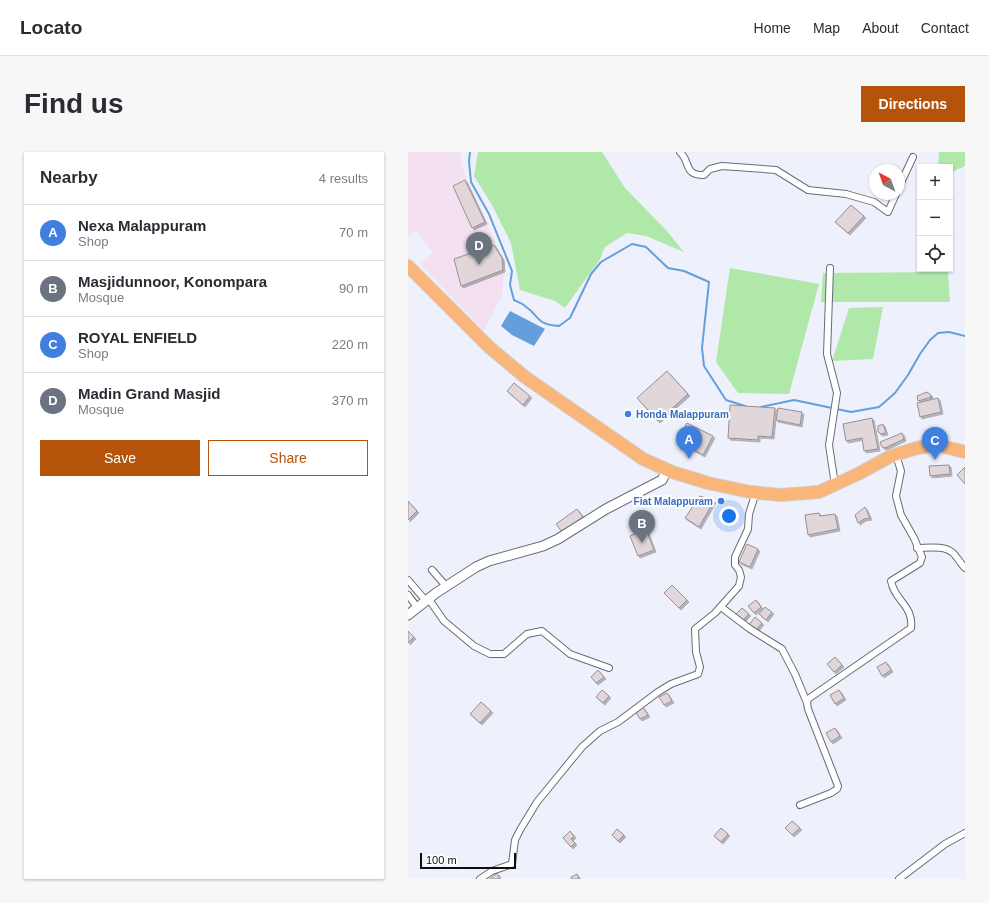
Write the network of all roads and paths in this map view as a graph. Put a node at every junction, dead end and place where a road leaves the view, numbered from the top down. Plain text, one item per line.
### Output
1 (680, 152) edge
2 (913, 157) dead end
3 (905, 174) edge
4 (893, 200) edge
5 (408, 266) edge
6 (830, 268) dead end
7 (965, 452) edge
8 (896, 455) junction
9 (668, 474) junction
10 (835, 485) junction
11 (756, 492) junction
12 (917, 548) junction
13 (965, 568) edge
14 (432, 570) dead end
15 (408, 580) edge
16 (446, 586) junction
17 (408, 595) edge
18 (427, 600) junction
19 (417, 607) junction
20 (721, 607) junction
21 (408, 615) edge
22 (609, 668) dead end
23 (807, 703) junction
24 (800, 804) dead end
25 (965, 833) edge
26 (480, 879) edge
27 (900, 879) edge

1 - 4 street
2 - 3 street
5 - 9 highway
6 - 10 street
7 - 8 highway
8 - 10 highway
8 - 12 street
9 - 11 highway
9 - 16 main road
10 - 11 highway
11 - 20 street
12 - 13 street
12 - 23 street
14 - 16 street
15 - 18 street
16 - 18 main road
17 - 19 street
18 - 19 main road
18 - 22 street
19 - 21 main road
20 - 23 street
20 - 26 street
23 - 24 street
25 - 27 street

